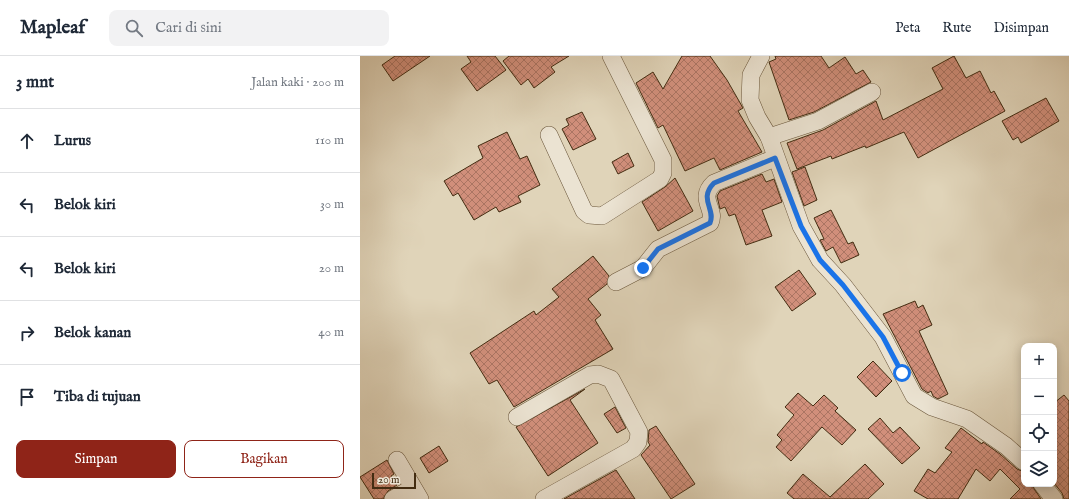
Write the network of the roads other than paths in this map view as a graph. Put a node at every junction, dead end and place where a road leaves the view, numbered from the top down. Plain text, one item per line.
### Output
1 (611, 56) edge
2 (762, 56) edge
3 (872, 92) dead end
4 (549, 135) dead end
5 (769, 137) junction
6 (775, 158) junction
7 (616, 282) dead end
8 (517, 417) dead end
9 (1021, 459) edge
10 (397, 460) dead end
11 (1044, 487) edge
12 (416, 493) edge
13 (551, 497) edge
14 (393, 499) edge
15 (1054, 499) edge

1 - 4 street
2 - 5 street
3 - 5 street
5 - 6 street
6 - 7 street
6 - 9 street
8 - 13 street
10 - 12 street
11 - 15 street
12 - 14 street

